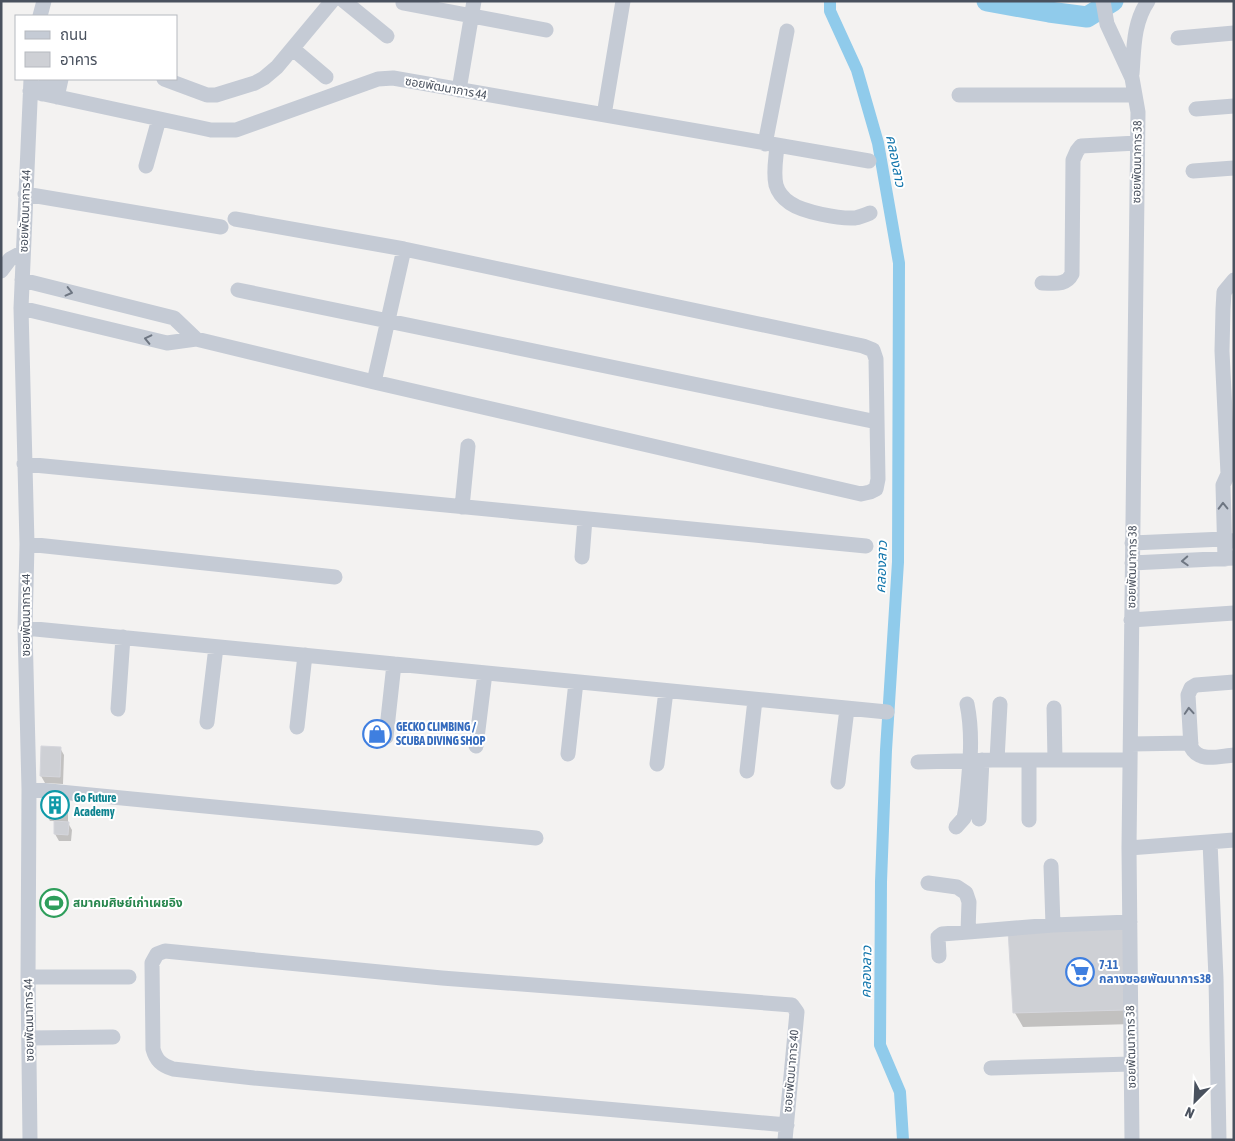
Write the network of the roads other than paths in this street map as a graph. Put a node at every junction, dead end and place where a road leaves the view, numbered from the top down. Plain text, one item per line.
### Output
1 (44, 1) edge
2 (332, 1) edge
3 (344, 1) edge
4 (624, 1) edge
5 (1103, 1) edge
6 (1148, 1) edge
7 (403, 3) dead end
8 (472, 8) edge
9 (40, 15) edge
10 (546, 30) dead end
11 (787, 31) dead end
12 (1234, 33) edge
13 (387, 36) dead end
14 (1178, 38) dead end
15 (293, 49) junction
16 (326, 77) dead end
17 (1132, 78) junction
18 (59, 80) edge
19 (167, 80) edge
20 (40, 90) edge
21 (459, 90) junction
22 (959, 95) dead end
23 (1135, 95) junction
24 (1234, 106) edge
25 (1196, 109) dead end
26 (604, 115) junction
27 (159, 119) junction
28 (1137, 143) junction
29 (771, 145) junction
30 (870, 162) dead end
31 (146, 166) dead end
32 (1234, 168) edge
33 (1193, 171) dead end
34 (25, 194) junction
35 (870, 213) dead end
36 (235, 219) dead end
37 (221, 227) dead end
38 (404, 249) junction
39 (23, 252) junction
40 (1, 271) edge
41 (22, 280) junction
42 (1234, 280) edge
43 (1042, 283) dead end
44 (238, 290) dead end
45 (21, 308) junction
46 (388, 320) junction
47 (196, 339) junction
48 (1228, 350) edge
49 (374, 382) junction
50 (1229, 418) edge
51 (877, 422) junction
52 (468, 446) dead end
53 (24, 464) junction
54 (1230, 480) edge
55 (462, 507) junction
56 (585, 519) junction
57 (1229, 540) edge
58 (1132, 542) junction
59 (27, 544) junction
60 (866, 546) dead end
61 (582, 557) dead end
62 (1229, 558) edge
63 (1132, 563) junction
64 (335, 578) dead end
65 (1234, 613) edge
66 (1132, 620) junction
67 (25, 628) junction
68 (122, 637) junction
69 (216, 646) junction
70 (305, 655) junction
71 (394, 664) junction
72 (485, 673) junction
73 (576, 682) junction
74 (1234, 682) edge
75 (666, 691) junction
76 (755, 700) junction
77 (967, 704) dead end
78 (1000, 704) dead end
79 (847, 708) junction
80 (1054, 708) dead end
81 (118, 709) dead end
82 (887, 712) dead end
83 (207, 722) dead end
84 (297, 727) dead end
85 (386, 737) dead end
86 (1191, 743) junction
87 (1130, 744) junction
88 (476, 746) dead end
89 (568, 754) dead end
90 (1234, 755) edge
91 (983, 760) junction
92 (1029, 760) junction
93 (1055, 760) junction
94 (1130, 760) junction
95 (918, 762) dead end
96 (656, 764) dead end
97 (747, 771) dead end
98 (838, 782) dead end
99 (29, 789) junction
100 (978, 819) dead end
101 (1029, 820) dead end
102 (956, 827) dead end
103 (536, 838) dead end
104 (1234, 840) edge
105 (1210, 842) junction
106 (1129, 848) junction
107 (1051, 866) dead end
108 (928, 883) dead end
109 (1130, 922) junction
110 (1053, 925) junction
111 (968, 932) junction
112 (939, 956) dead end
113 (129, 977) dead end
114 (28, 978) junction
115 (113, 1037) dead end
116 (29, 1038) junction
117 (1131, 1064) junction
118 (991, 1068) dead end
119 (786, 1132) edge
120 (30, 1140) edge
121 (1132, 1140) edge
122 (1219, 1140) edge

1 - 9 street
2 - 15 street
3 - 13 street
4 - 26 street
5 - 17 street, ซอยพัฒนาการ 38
6 - 17 street
7 - 8 street
8 - 10 street
8 - 21 street
11 - 29 street
12 - 14 street
15 - 16 street
15 - 19 street
17 - 23 street, ซอยพัฒนาการ 38
18 - 20 street
20 - 27 street, ซอยพัฒนาการ 44
20 - 34 street, ซอยพัฒนาการ 44
21 - 26 street, ซอยพัฒนาการ 44
21 - 27 street, ซอยพัฒนาการ 44
22 - 23 street
23 - 28 street, ซอยพัฒนาการ 38
24 - 25 street
26 - 29 street, ซอยพัฒนาการ 44
27 - 31 street
28 - 43 street
28 - 58 street, ซอยพัฒนาการ 38
29 - 30 street, ซอยพัฒนาการ 44
29 - 35 street
32 - 33 street
34 - 37 street
34 - 39 street, ซอยพัฒนาการ 44
36 - 38 street
38 - 46 street
38 - 51 street
39 - 40 street
39 - 41 street, ซอยพัฒนาการ 44
41 - 45 street, ซอยพัฒนาการ 44
41 -> 47 street
42 - 48 street
44 - 46 street
47 -> 45 street
45 - 53 street, ซอยพัฒนาการ 44
46 - 49 street
46 - 51 street
47 - 49 street
48 - 50 street
49 - 51 street
50 - 54 street
52 - 55 street
53 - 55 street
53 - 59 street, ซอยพัฒนาการ 44
57 -> 54 street
55 - 56 street
56 - 60 street
56 - 61 street
57 - 58 street
57 - 62 street
58 - 63 street, ซอยพัฒนาการ 38
59 - 64 street
59 - 67 street, ซอยพัฒนาการ 44
62 -> 63 street
63 - 66 street, ซอยพัฒนาการ 38
65 - 66 street
66 - 87 street, ซอยพัฒนาการ 38
67 - 68 street
67 - 99 street, ซอยพัฒนาการ 44
68 - 69 street
68 - 81 street
69 - 70 street
69 - 83 street
70 - 71 street
70 - 84 street
71 - 72 street
71 - 85 street
72 - 73 street
72 - 88 street
73 - 75 street
73 - 89 street
86 -> 74 street
75 - 76 street
75 - 96 street
76 - 79 street
76 - 97 street
77 - 91 street
78 - 91 street
79 - 82 street
79 - 98 street
80 - 93 street
86 - 87 street
86 - 90 street
87 - 94 street, ซอยพัฒนาการ 38
91 - 92 street
91 - 95 street
91 - 100 street
91 - 102 street
92 - 93 street
92 - 101 street
93 - 94 street
94 - 106 street, ซอยพัฒนาการ 38
99 - 103 street
99 - 114 street, ซอยพัฒนาการ 44
104 - 105 street
105 - 106 street
105 - 122 street
106 - 109 street, ซอยพัฒนาการ 38
107 - 110 street
108 - 111 street
109 - 110 street
109 - 117 street, ซอยพัฒนาการ 38
110 - 111 street
111 - 112 street
113 - 114 street
114 - 116 street, ซอยพัฒนาการ 44
115 - 116 street
116 - 120 street, ซอยพัฒนาการ 44
117 - 118 street
117 - 121 street, ซอยพัฒนาการ 38
119 - 119 street, ซอยพัฒนาการ 40

